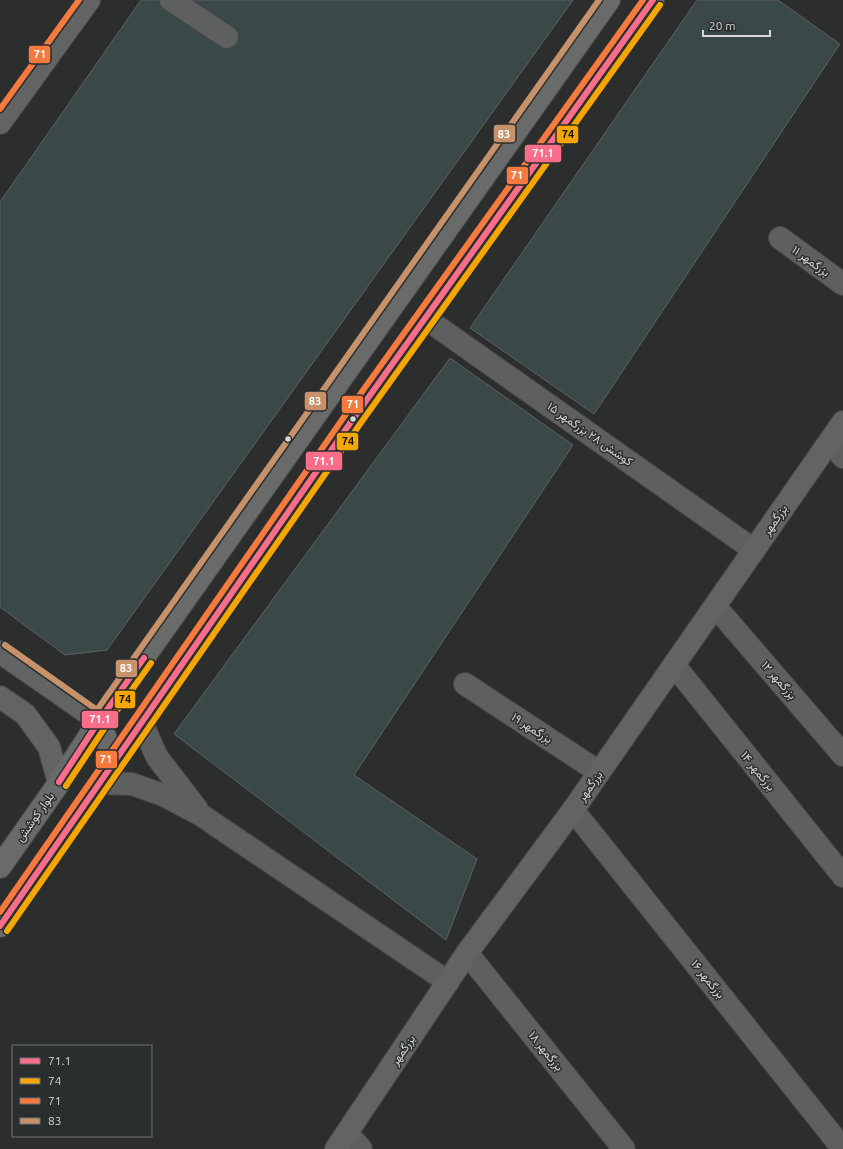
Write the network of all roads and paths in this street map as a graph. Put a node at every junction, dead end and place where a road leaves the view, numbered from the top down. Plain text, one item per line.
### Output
1 (89, 0) edge
2 (171, 0) edge
3 (609, 0) edge
4 (653, 0) edge
5 (227, 37) dead end
6 (0, 124) edge
7 (780, 238) dead end
8 (843, 284) edge
9 (425, 318) junction
10 (843, 422) edge
11 (837, 449) edge
12 (754, 550) junction
13 (715, 606) junction
14 (0, 652) edge
15 (674, 665) junction
16 (465, 684) dead end
17 (0, 696) edge
18 (99, 722) junction
19 (142, 723) junction
20 (843, 755) edge
21 (115, 762) junction
22 (599, 772) junction
23 (101, 783) junction
24 (58, 784) junction
25 (573, 810) junction
26 (201, 815) junction
27 (0, 867) edge
28 (843, 876) edge
29 (0, 926) edge
30 (467, 953) junction
31 (448, 982) junction
32 (348, 1144) edge
33 (624, 1149) edge
34 (843, 1149) edge

1 - 6 street
2 - 5 street
3 - 18 main road, بلوار کوشش
4 - 9 main road
7 - 8 street, بزرگمهر ۱۱
9 - 12 street, کوشش ۲۸ بزرگمهر ۱۵
9 - 19 main road
10 - 11 street, بزرگمهر
11 - 12 street, بزرگمهر
12 - 13 street, بزرگمهر
13 - 15 street, بزرگمهر
13 - 20 street, بزرگمهر ۱۲
14 - 18 street
15 - 22 street, بزرگمهر
15 - 28 street, بزرگمهر ۱۴
16 - 22 street, بزرگمهر ۱۹
17 - 24 street
18 - 21 main road
18 - 24 main road, بلوار کوشش
19 - 21 main road
19 - 26 street
21 - 23 main road
22 - 25 street, بزرگمهر
23 - 26 street
23 - 29 main road
24 - 27 main road, بلوار کوشش
25 - 30 street, بزرگمهر
25 - 34 street, بزرگمهر ۱۶
26 - 31 street
30 - 31 street, بزرگمهر
30 - 33 street, بزرگمهر ۱۸
31 - 32 street, بزرگمهر

